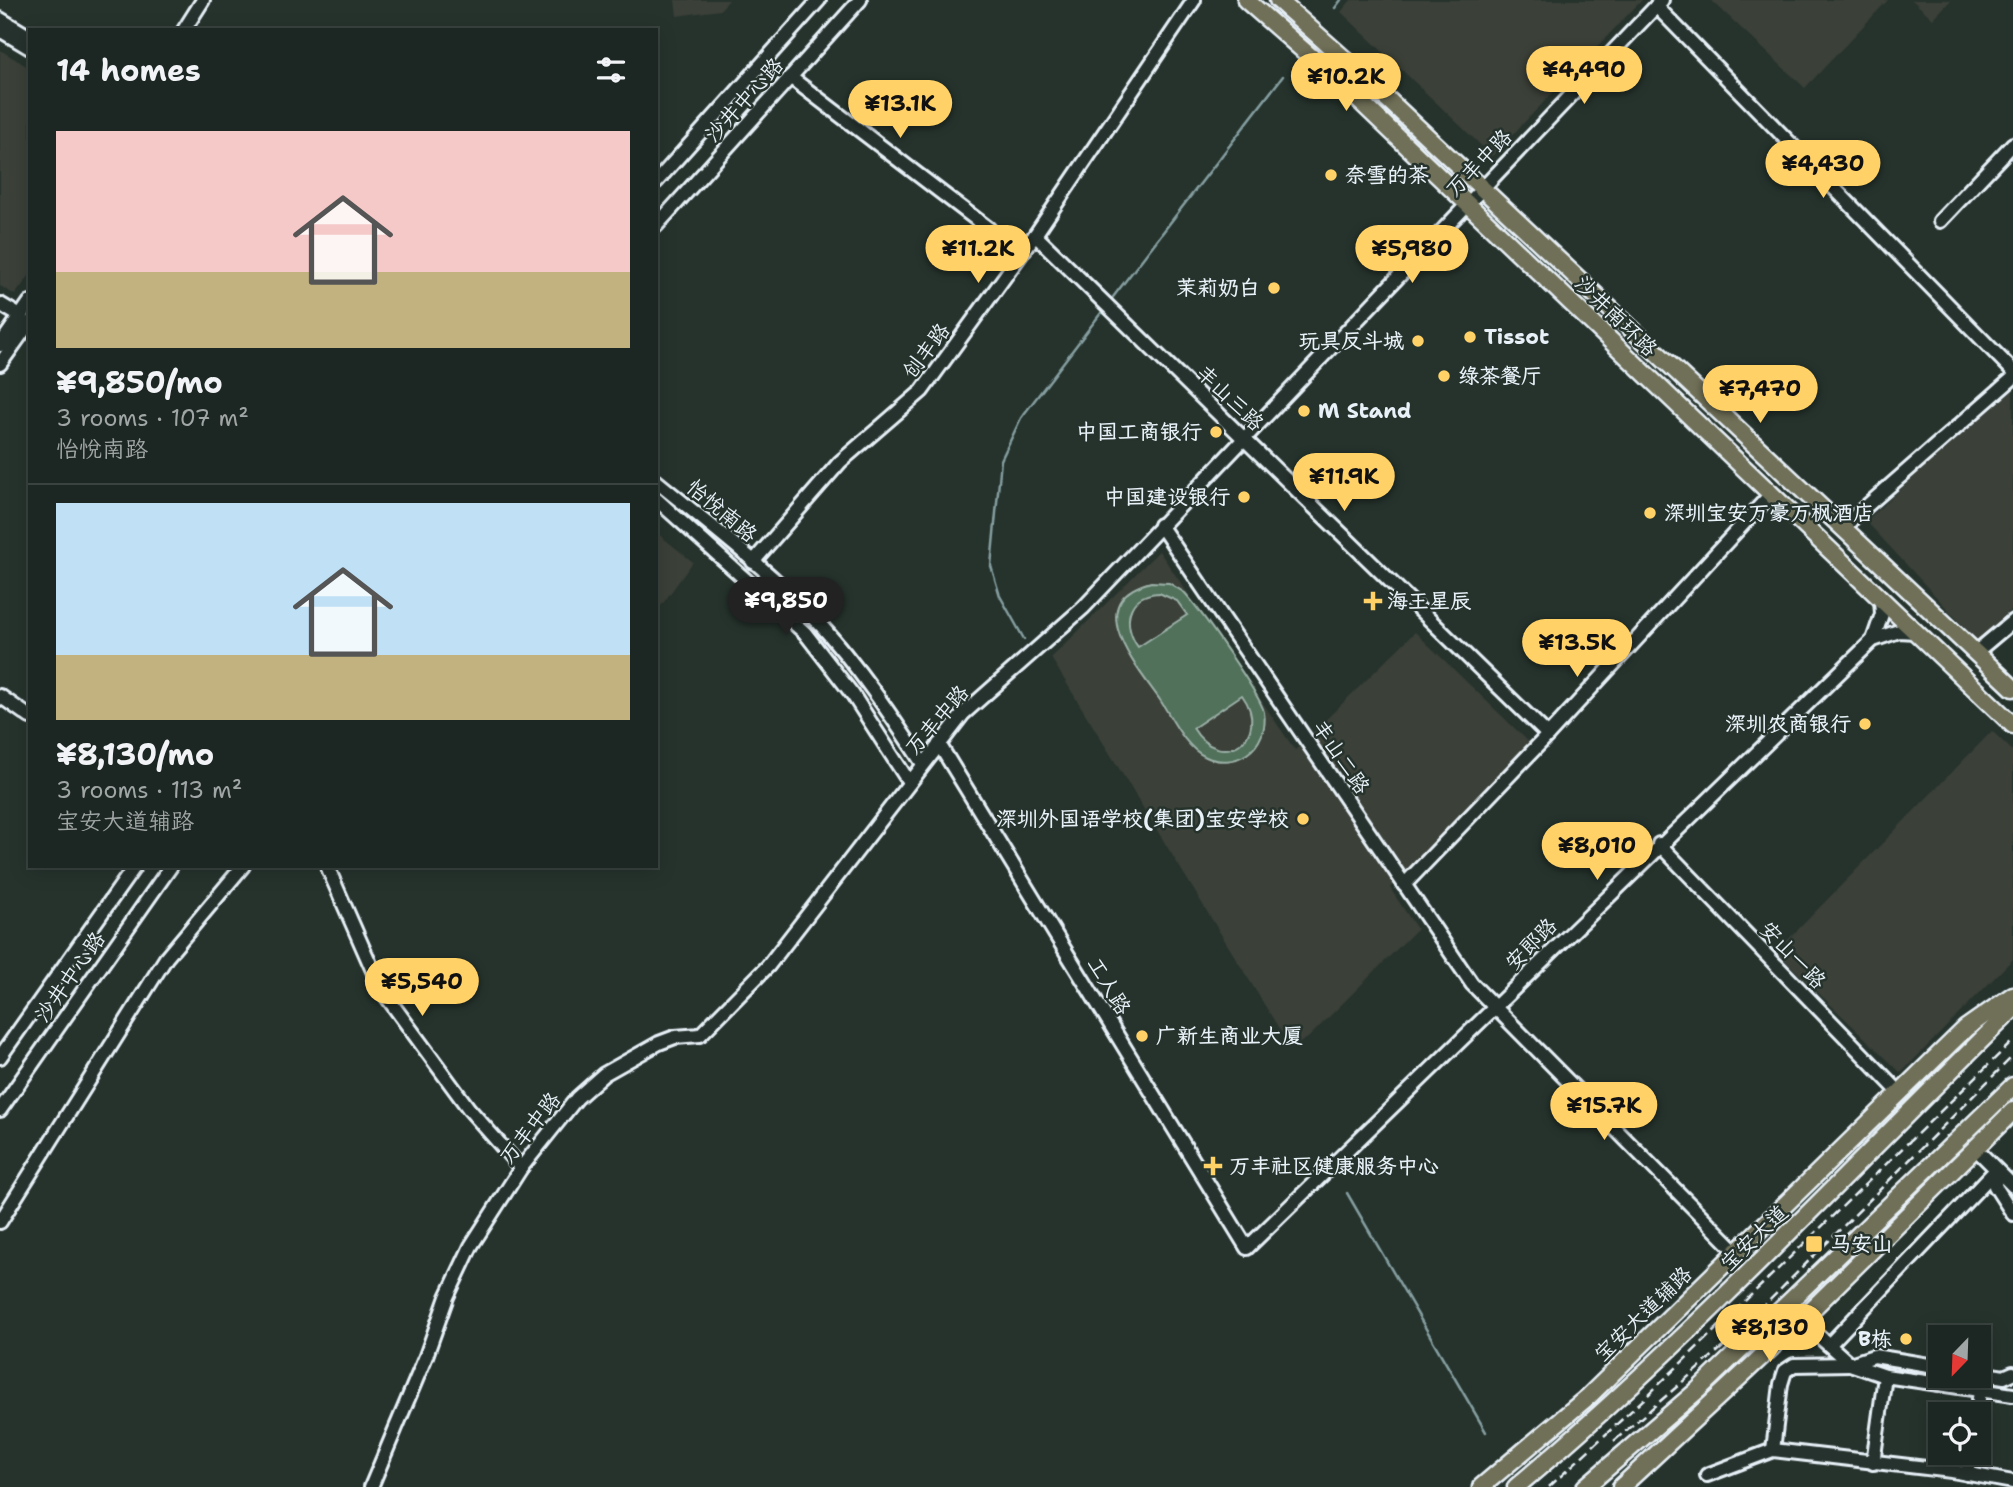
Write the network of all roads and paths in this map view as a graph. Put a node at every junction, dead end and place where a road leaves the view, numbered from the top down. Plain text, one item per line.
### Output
1 (203, 0) edge
2 (860, 0) edge
3 (1195, 0) edge
4 (1246, 0) edge
5 (1278, 0) edge
6 (816, 1) edge
7 (1659, 3) edge
8 (0, 19) edge
9 (185, 28) edge
10 (0, 30) edge
11 (28, 36) edge
12 (28, 47) edge
13 (790, 77) junction
14 (2013, 144) edge
15 (658, 180) edge
16 (1482, 188) junction
17 (1467, 204) junction
18 (1940, 221) dead end
19 (658, 224) edge
20 (989, 229) dead end
21 (1035, 235) junction
22 (0, 304) edge
23 (25, 319) edge
24 (0, 345) edge
25 (0, 364) edge
26 (2013, 371) edge
27 (2013, 379) edge
28 (1243, 438) junction
29 (658, 483) edge
30 (1771, 494) junction
31 (658, 501) edge
32 (1160, 525) junction
33 (1844, 529) junction
34 (753, 562) junction
35 (1881, 599) junction
36 (2013, 621) edge
37 (1916, 632) junction
38 (1873, 640) junction
39 (1975, 653) junction
40 (2013, 688) edge
41 (0, 696) edge
42 (28, 716) edge
43 (2013, 725) edge
44 (1548, 735) junction
45 (939, 744) junction
46 (923, 764) junction
47 (909, 782) junction
48 (1659, 844) junction
49 (134, 868) edge
50 (170, 868) edge
51 (241, 868) edge
52 (328, 868) edge
53 (1404, 885) junction
54 (2013, 995) edge
55 (1494, 1007) junction
56 (2013, 1009) edge
57 (0, 1057) edge
58 (2013, 1086) edge
59 (1900, 1093) junction
60 (0, 1110) edge
61 (2013, 1111) edge
62 (1975, 1148) junction
63 (521, 1168) junction
64 (1996, 1170) junction
65 (2013, 1186) edge
66 (2013, 1214) edge
67 (0, 1222) edge
68 (1247, 1248) joint
69 (1738, 1253) junction
70 (1801, 1320) junction
71 (1829, 1345) junction
72 (1850, 1364) junction
73 (1928, 1365) edge
74 (2013, 1373) edge
75 (1992, 1375) edge
76 (1885, 1376) junction
77 (1633, 1385) junction
78 (1980, 1391) junction
79 (2013, 1395) edge
80 (1979, 1402) edge
81 (1530, 1446) junction
82 (1773, 1450) junction
83 (1873, 1463) junction
84 (1969, 1465) edge
85 (1968, 1474) junction
86 (1707, 1475) dead end
87 (2013, 1482) edge
88 (371, 1487) edge
89 (1482, 1487) edge
90 (1516, 1487) edge
91 (1585, 1487) edge
92 (1621, 1487) edge

1 - 9 street
2 - 13 street, 沙井中心路
3 - 21 street, 创丰路
4 - 17 main road, 沙井南环路
5 - 16 main road, 沙井南环路
6 - 15 street, 沙井中心路
7 - 16 street, 万丰中路
7 - 26 street
8 - 11 street
10 - 12 street
13 - 19 street, 沙井中心路
13 - 20 street
14 - 18 street
16 - 17 street, 万丰中路
16 - 33 main road, 沙井南环路
17 - 28 street, 万丰中路
17 - 30 main road, 沙井南环路
21 - 28 street, 丰山三路
21 - 34 street, 创丰路
22 - 23 street
23 - 24 street
23 - 25 street
27 - 33 street
28 - 32 street, 万丰中路
28 - 44 street, 丰山三路
29 - 34 street, 怡悦南路
30 - 35 main road, 沙井南环路
30 - 44 street
31 - 47 street, 怡悦南路
32 - 45 street, 万丰中路
32 - 53 street, 丰山二路
33 - 39 main road, 沙井南环路
34 - 46 street, 怡悦南路
35 - 37 main road, 沙井南环路
35 - 38 street
36 - 39 street
37 - 38 street, 安郎路
37 - 43 main road, 沙井南环路
38 - 48 street, 安郎路
39 - 40 main road, 沙井南环路
41 - 42 street
44 - 53 street
45 - 46 street, 万丰中路
45 - 68 street, 工人路
46 - 47 street, 万丰中路
47 - 63 street, 万丰中路
48 - 55 street, 安郎路
48 - 59 street, 安山一路
49 - 57 street, 沙井中心路
50 - 60 street, 沙井中心路
51 - 67 street
52 - 63 street
53 - 55 street, 丰山二路
54 - 59 main road, 宝安大道辅路
55 - 68 street, 安郎路
55 - 69 street, 丰山二路
56 - 77 main road, 宝安大道
58 - 91 main road
59 - 69 main road, 宝安大道辅路
61 - 62 main road
62 - 64 street
62 - 70 main road
63 - 88 street, 万丰中路
64 - 65 street
64 - 66 street
64 - 71 street
69 - 81 main road, 宝安大道辅路
70 - 71 street
70 - 92 main road
71 - 72 street
72 - 73 street
72 - 76 street
72 - 82 street
74 - 75 street
76 - 78 street
76 - 83 street
77 - 81 main road
77 - 90 main road, 宝安大道
78 - 79 street
78 - 80 street
81 - 89 main road, 宝安大道辅路
82 - 83 street
82 - 86 street
83 - 85 street
84 - 85 street
85 - 87 street

